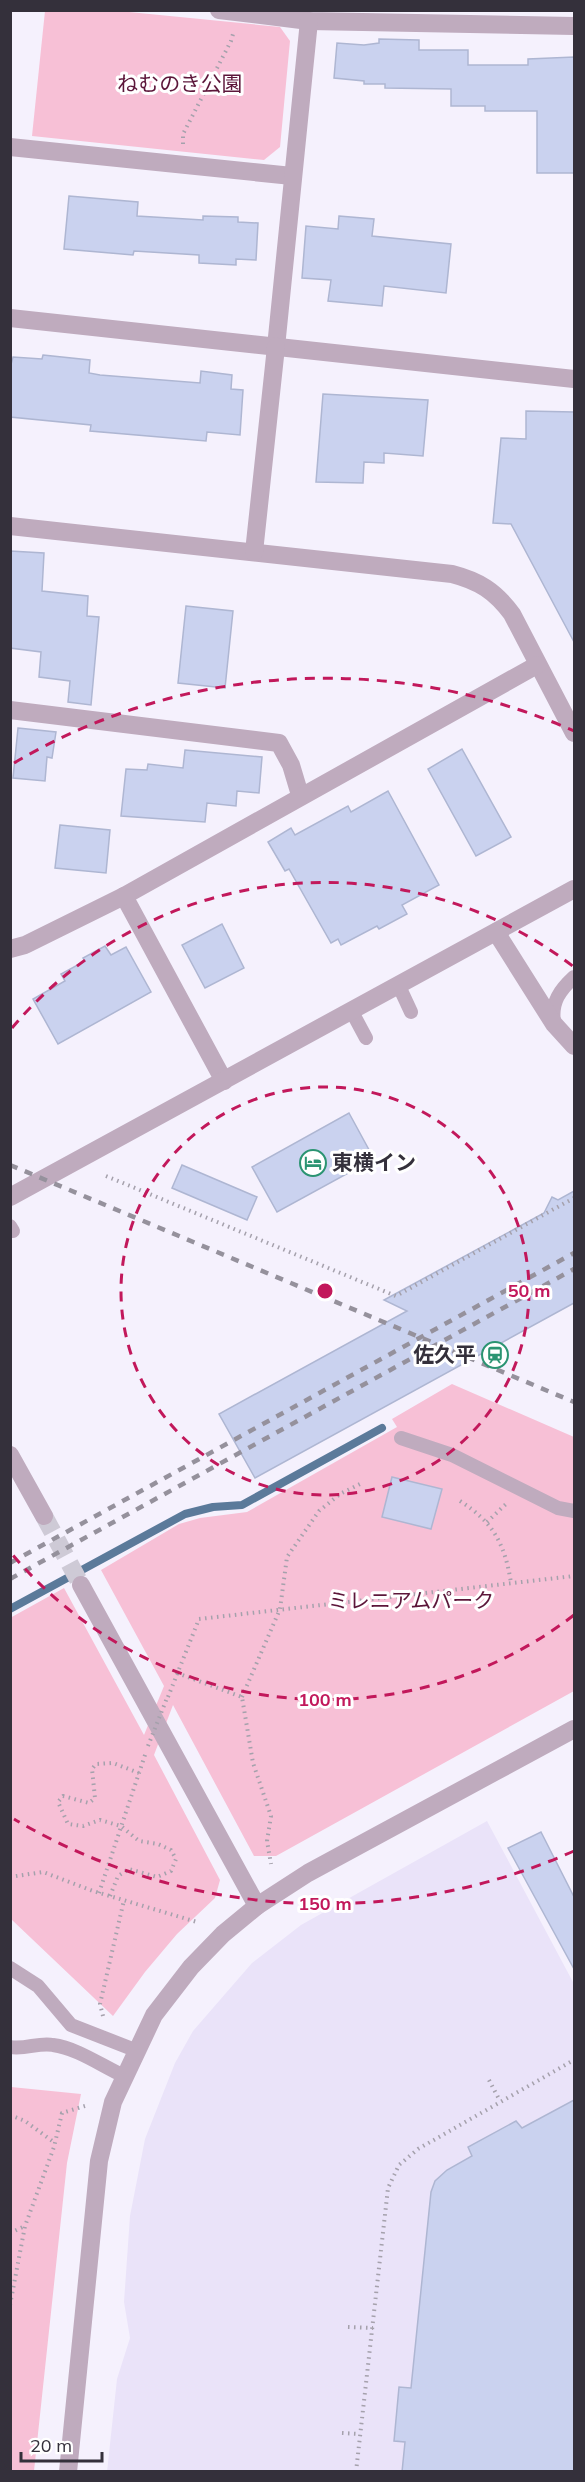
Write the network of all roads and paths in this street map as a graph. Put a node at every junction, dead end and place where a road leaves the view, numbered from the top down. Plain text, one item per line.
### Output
1 (228, 11) edge
2 (309, 21) junction
3 (574, 26) edge
4 (10, 147) edge
5 (182, 164) junction
6 (292, 176) junction
7 (10, 318) edge
8 (276, 347) junction
9 (574, 379) edge
10 (10, 526) edge
11 (254, 552) junction
12 (537, 665) junction
13 (10, 710) edge
14 (574, 733) edge
15 (300, 795) junction
16 (574, 889) edge
17 (124, 896) junction
18 (496, 932) junction
19 (10, 950) edge
20 (574, 977) edge
21 (398, 984) junction
22 (351, 1010) junction
23 (411, 1012) dead end
24 (554, 1024) junction
25 (366, 1038) dead end
26 (574, 1046) edge
27 (224, 1081) junction
28 (106, 1176) dead end
29 (10, 1197) edge
30 (574, 1198) edge
31 (401, 1438) dead end
32 (10, 1455) edge
33 (362, 1483) dead end
34 (460, 1501) dead end
35 (574, 1511) edge
36 (44, 1516) tunnel mouth
37 (574, 1576) edge
38 (511, 1583) junction
39 (81, 1585) tunnel mouth
40 (280, 1609) junction
41 (177, 1673) junction
42 (242, 1697) junction
43 (574, 1729) edge
44 (139, 1773) junction
45 (121, 1826) junction
46 (270, 1864) dead end
47 (10, 1877) edge
48 (99, 1893) junction
49 (110, 1896) junction
50 (124, 1900) junction
51 (256, 1906) junction
52 (197, 1922) dead end
53 (10, 1968) edge
54 (109, 2040) junction
55 (10, 2047) edge
56 (135, 2050) junction
57 (574, 2060) edge
58 (124, 2076) junction
59 (489, 2080) dead end
60 (500, 2101) junction
61 (85, 2106) dead end
62 (10, 2115) edge
63 (55, 2143) junction
64 (25, 2226) junction
65 (10, 2233) edge
66 (10, 2305) edge
67 (348, 2327) dead end
68 (373, 2328) junction
69 (342, 2433) dead end
70 (360, 2434) junction
71 (68, 2472) edge
72 (356, 2472) edge

1 - 2 street
1 - 5 path
2 - 3 street
2 - 6 street
4 - 5 street
5 - 6 street
6 - 8 street
7 - 8 street
8 - 9 street
8 - 11 street
10 - 11 street
11 - 12 street
12 - 14 street
12 - 15 street
13 - 15 street
15 - 17 street
16 - 18 street
17 - 19 street
17 - 27 street
18 - 21 street
18 - 24 street
20 - 24 lane
21 - 22 street
21 - 23 lane
22 - 25 lane
22 - 27 street
24 - 26 street
27 - 29 street
28 - 30 path
31 - 35 lane
32 - 36 street
33 - 40 path
34 - 38 path
37 - 38 path
38 - 40 path
39 - 51 street
40 - 41 path
40 - 42 path
41 - 42 path
41 - 44 path, bridge
42 - 46 path
43 - 51 street
44 - 45 path
44 - 45 path
45 - 48 path
45 - 49 path
47 - 48 path
48 - 49 path
49 - 50 path
50 - 52 path
50 - 54 path
51 - 56 street
53 - 54 lane
54 - 56 lane
55 - 58 lane
56 - 58 street
57 - 60 path
58 - 71 street
59 - 60 path
60 - 68 path
61 - 63 path
62 - 63 path
63 - 64 path
64 - 65 path
64 - 66 path
67 - 68 path
68 - 70 path
69 - 70 path
70 - 72 path

